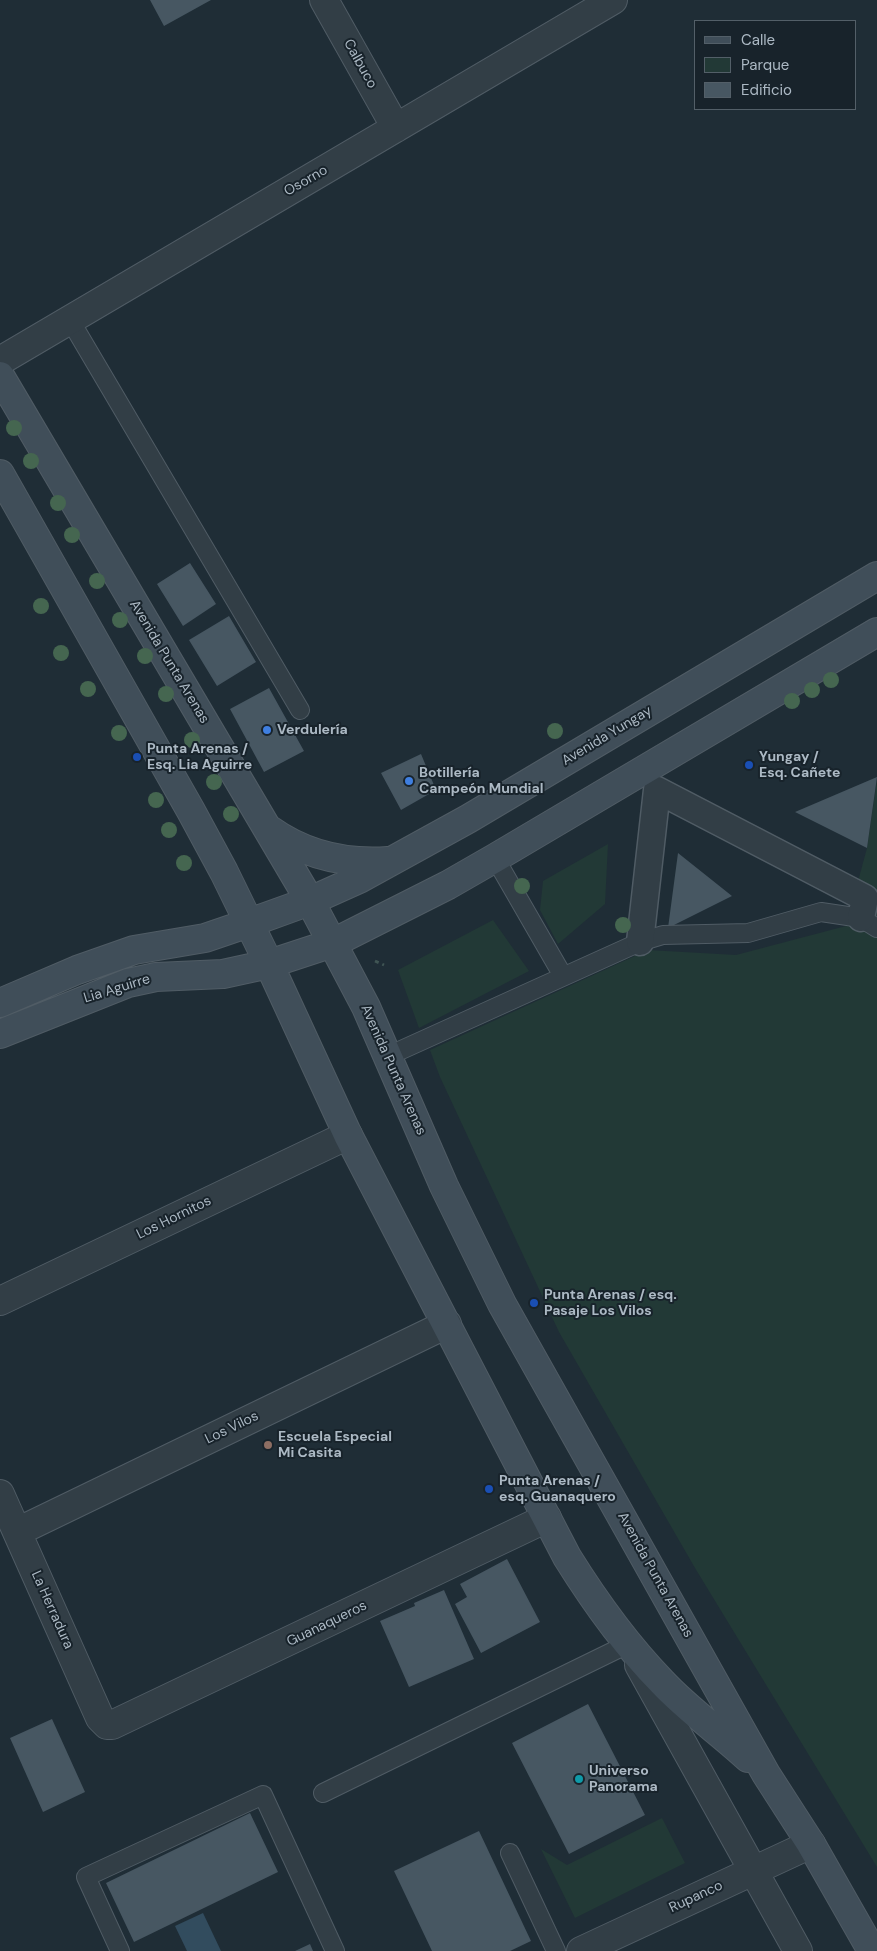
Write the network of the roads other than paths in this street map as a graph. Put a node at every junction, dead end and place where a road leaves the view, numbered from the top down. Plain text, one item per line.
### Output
1 (324, 0) edge
2 (613, 0) edge
3 (396, 128) junction
4 (70, 320) junction
5 (0, 361) edge
6 (0, 376) edge
7 (0, 474) edge
8 (877, 576) edge
9 (877, 632) edge
10 (300, 710) dead end
11 (268, 828) junction
12 (494, 858) junction
13 (394, 860) junction
14 (310, 901) junction
15 (250, 923) junction
16 (869, 923) edge
17 (640, 942) junction
18 (333, 944) junction
19 (269, 964) junction
20 (563, 976) junction
21 (0, 1003) edge
22 (0, 1034) edge
23 (388, 1056) junction
24 (348, 1135) junction
25 (0, 1301) edge
26 (447, 1324) junction
27 (0, 1494) edge
28 (547, 1518) junction
29 (17, 1532) junction
30 (628, 1644) junction
31 (107, 1724) joint
32 (766, 1774) junction
33 (323, 1793) dead end
34 (811, 1844) junction
35 (510, 1853) dead end
36 (754, 1870) junction
37 (120, 1951) edge
38 (335, 1951) edge
39 (556, 1951) edge
40 (581, 1951) edge
41 (798, 1951) edge
42 (872, 1951) edge

1 - 3 street, Calbuco
2 - 3 street, Osorno
3 - 4 street, Osorno
4 - 5 street, Osorno
4 - 10 lane
6 - 11 main road, Avenida Punta Arenas
7 - 15 main road, Avenida Punta Arenas
8 - 13 main road, Avenida Yungay
9 - 12 main road
11 - 13 main road
11 - 14 main road, Avenida Punta Arenas
12 - 18 main road
12 - 20 lane
13 - 14 main road, Avenida Yungay
14 - 15 main road, Avenida Yungay
14 - 18 main road, Avenida Punta Arenas
15 - 19 main road, Avenida Punta Arenas
15 - 21 main road
16 - 17 lane
16 - 17 street
17 - 20 lane
18 - 19 main road
18 - 23 main road, Avenida Punta Arenas
19 - 22 main road, Lia Aguirre
19 - 24 main road, Avenida Punta Arenas
20 - 23 lane
23 - 32 main road, Avenida Punta Arenas
24 - 25 street, Los Hornitos
24 - 26 main road, Avenida Punta Arenas
26 - 28 main road, Avenida Punta Arenas
26 - 29 street, Los Vilos
27 - 29 street, La Herradura
28 - 30 main road, Avenida Punta Arenas
28 - 31 street, Guanaqueros
29 - 31 street, La Herradura
30 - 32 main road, Avenida Punta Arenas
30 - 33 lane
30 - 36 street, Avenida Punta Arenas
32 - 34 main road, Avenida Punta Arenas
34 - 36 street, Rupanco
34 - 42 main road, Avenida Punta Arenas
35 - 39 lane
36 - 40 street, Rupanco
36 - 41 street, Avenida Punta Arenas
37 - 38 lane

